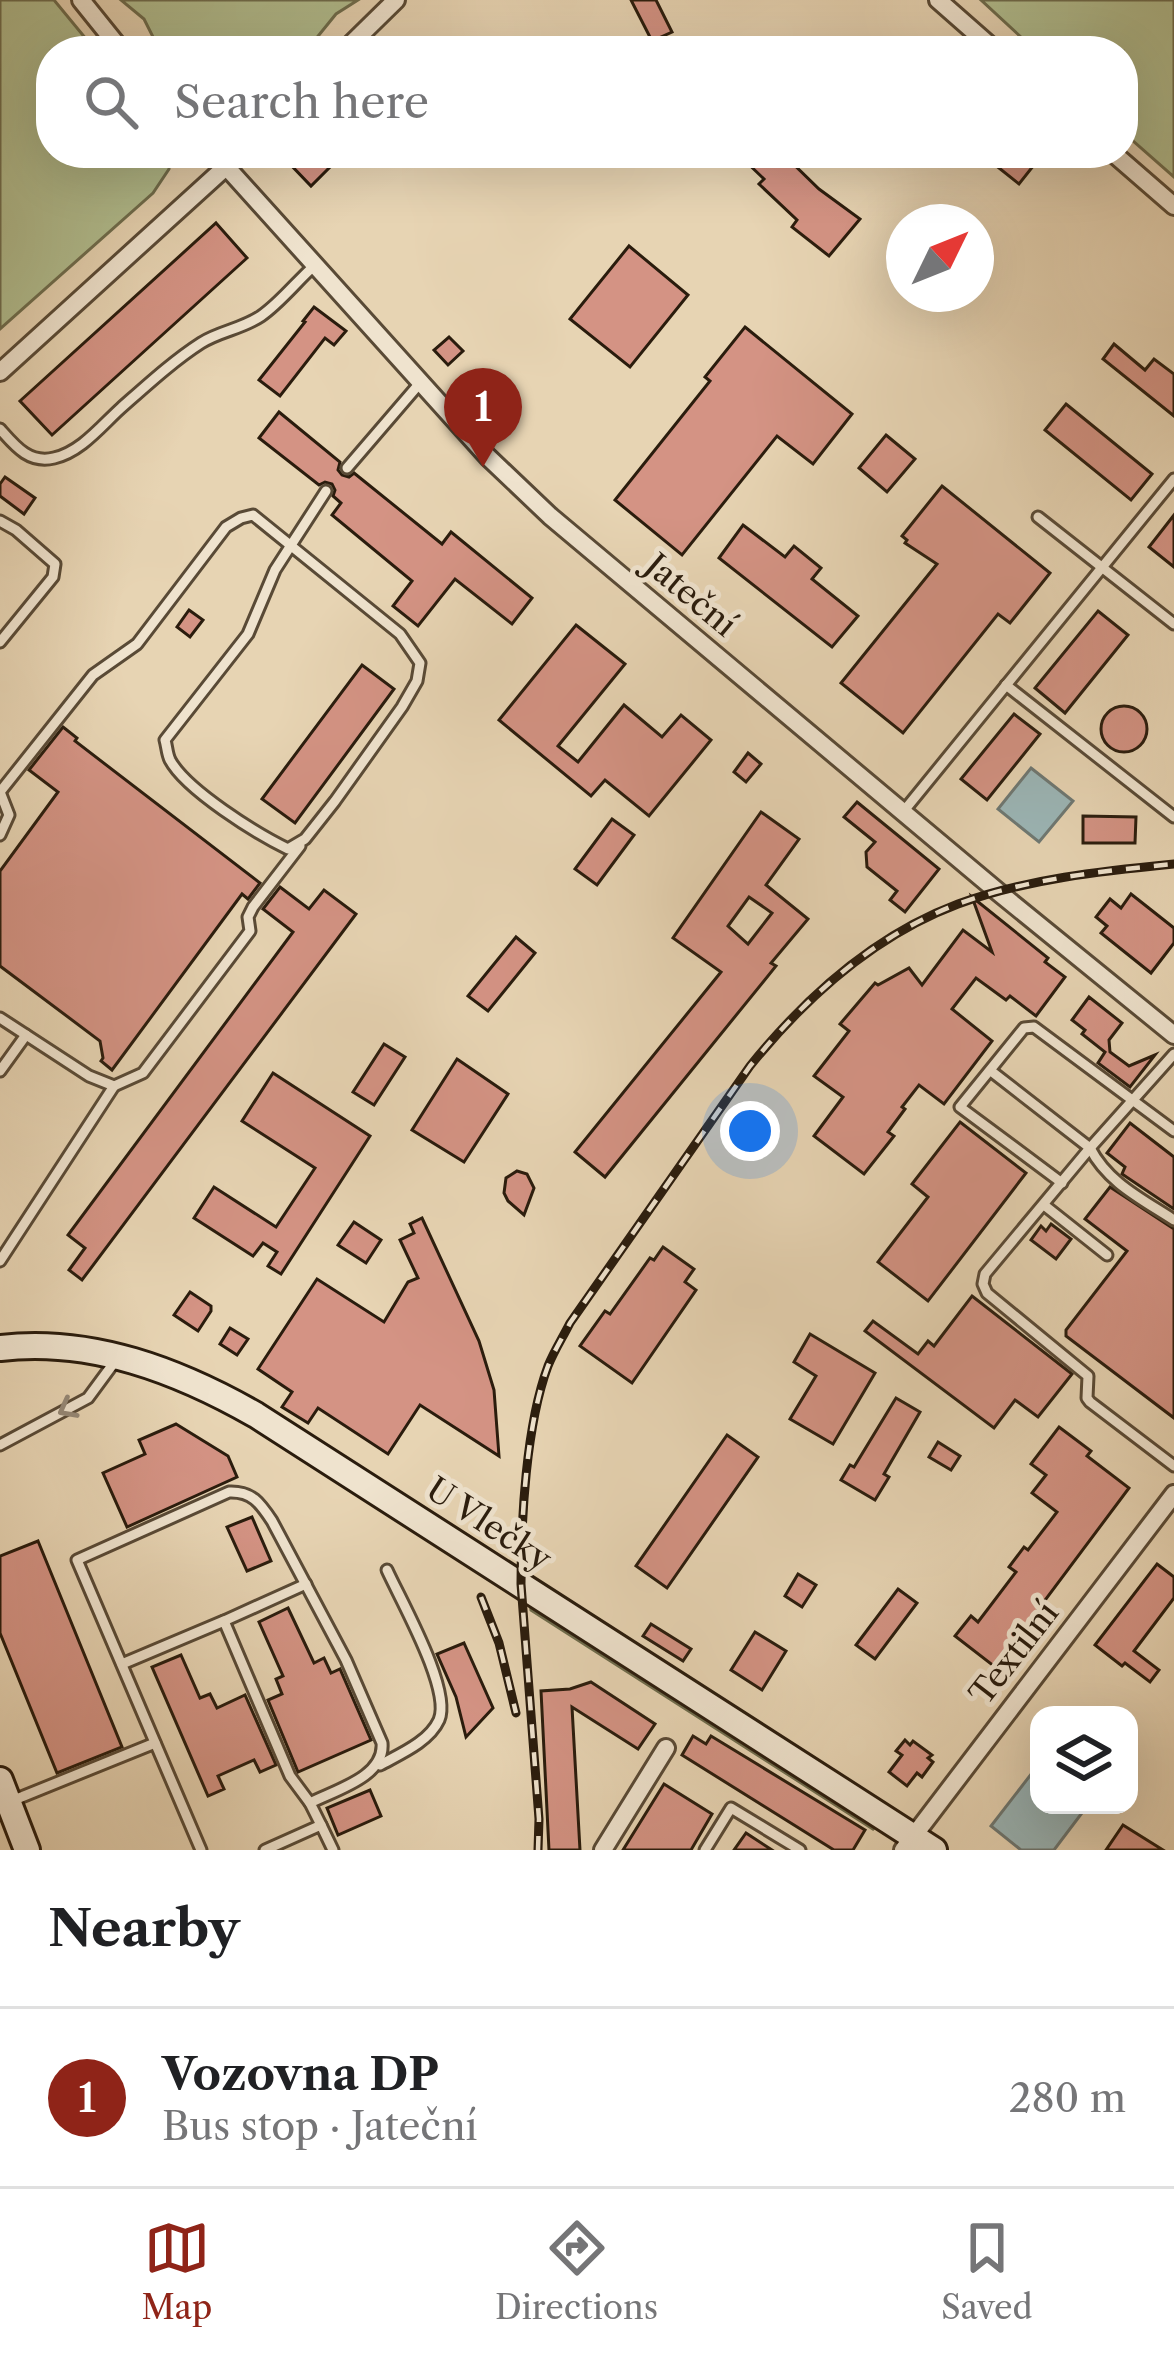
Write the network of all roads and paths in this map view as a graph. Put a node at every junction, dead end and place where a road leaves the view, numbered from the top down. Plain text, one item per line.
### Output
1 (81, 0) edge
2 (396, 0) edge
3 (938, 0) edge
4 (110, 36) edge
5 (359, 36) edge
6 (979, 36) edge
7 (213, 168) edge
8 (228, 168) edge
9 (1130, 168) edge
10 (1174, 206) edge
11 (315, 265) junction
12 (0, 372) edge
13 (420, 382) junction
14 (0, 429) edge
15 (347, 468) dead end
16 (1174, 479) edge
17 (326, 491) dead end
18 (1038, 517) dead end
19 (0, 521) edge
20 (290, 545) junction
21 (1102, 568) junction
22 (1174, 624) edge
23 (0, 641) edge
24 (1006, 686) junction
25 (0, 792) edge
26 (903, 812) junction
27 (1174, 817) edge
28 (0, 835) edge
29 (305, 839) junction
30 (0, 1018) edge
31 (1174, 1034) edge
32 (26, 1035) junction
33 (1174, 1054) edge
34 (0, 1071) edge
35 (991, 1071) junction
36 (113, 1086) junction
37 (1134, 1100) junction
38 (1174, 1131) edge
39 (1090, 1148) junction
40 (1062, 1184) junction
41 (1044, 1205) junction
42 (1174, 1220) edge
43 (1107, 1255) dead end
44 (0, 1261) edge
45 (0, 1348) edge
46 (119, 1355) junction
47 (0, 1445) edge
48 (1174, 1466) edge
49 (1174, 1494) edge
50 (387, 1570) dead end
51 (306, 1584) junction
52 (224, 1621) junction
53 (122, 1664) junction
54 (155, 1743) junction
55 (666, 1748) dead end
56 (375, 1768) junction
57 (4, 1791) edge
58 (310, 1803) junction
59 (321, 1825) junction
60 (908, 1843) edge
61 (27, 1850) edge
62 (201, 1850) edge
63 (265, 1850) edge
64 (333, 1850) edge
65 (602, 1850) edge
66 (706, 1850) edge
67 (800, 1850) edge
68 (934, 1850) edge

1 - 4 street
2 - 5 street
3 - 6 street
7 - 12 street
8 - 11 street, Jateční
9 - 10 street
11 - 13 street, Jateční
11 - 14 lane
13 - 15 lane
13 - 26 street, Jateční
16 - 21 lane
17 - 20 lane
18 - 21 lane
19 - 23 lane
20 - 25 lane
20 - 29 lane
20 - 29 lane
21 - 22 lane
21 - 24 lane
24 - 26 lane
24 - 27 lane
25 - 28 lane
26 - 31 street, Jateční
29 - 36 lane
30 - 32 lane
32 - 34 lane
32 - 36 lane
33 - 37 lane
35 - 37 lane
35 - 39 lane
35 - 40 lane
36 - 44 lane
37 - 38 lane
37 - 39 lane
39 - 40 lane
39 - 42 lane
40 - 41 lane
41 - 43 lane
41 - 48 lane
45 - 46 street, U Vlečky
46 -> 47 lane
46 - 60 street, U Vlečky
49 - 60 street, Textilní
50 - 56 lane
51 - 52 lane
51 - 53 lane
51 - 56 lane
52 - 53 lane
52 - 58 lane
53 - 54 lane
54 - 57 lane
54 - 62 lane
55 - 65 street
56 - 58 lane
57 - 61 street
58 - 59 lane
59 - 63 lane
59 - 64 lane
60 - 68 street, U Vlečky
66 - 67 lane

